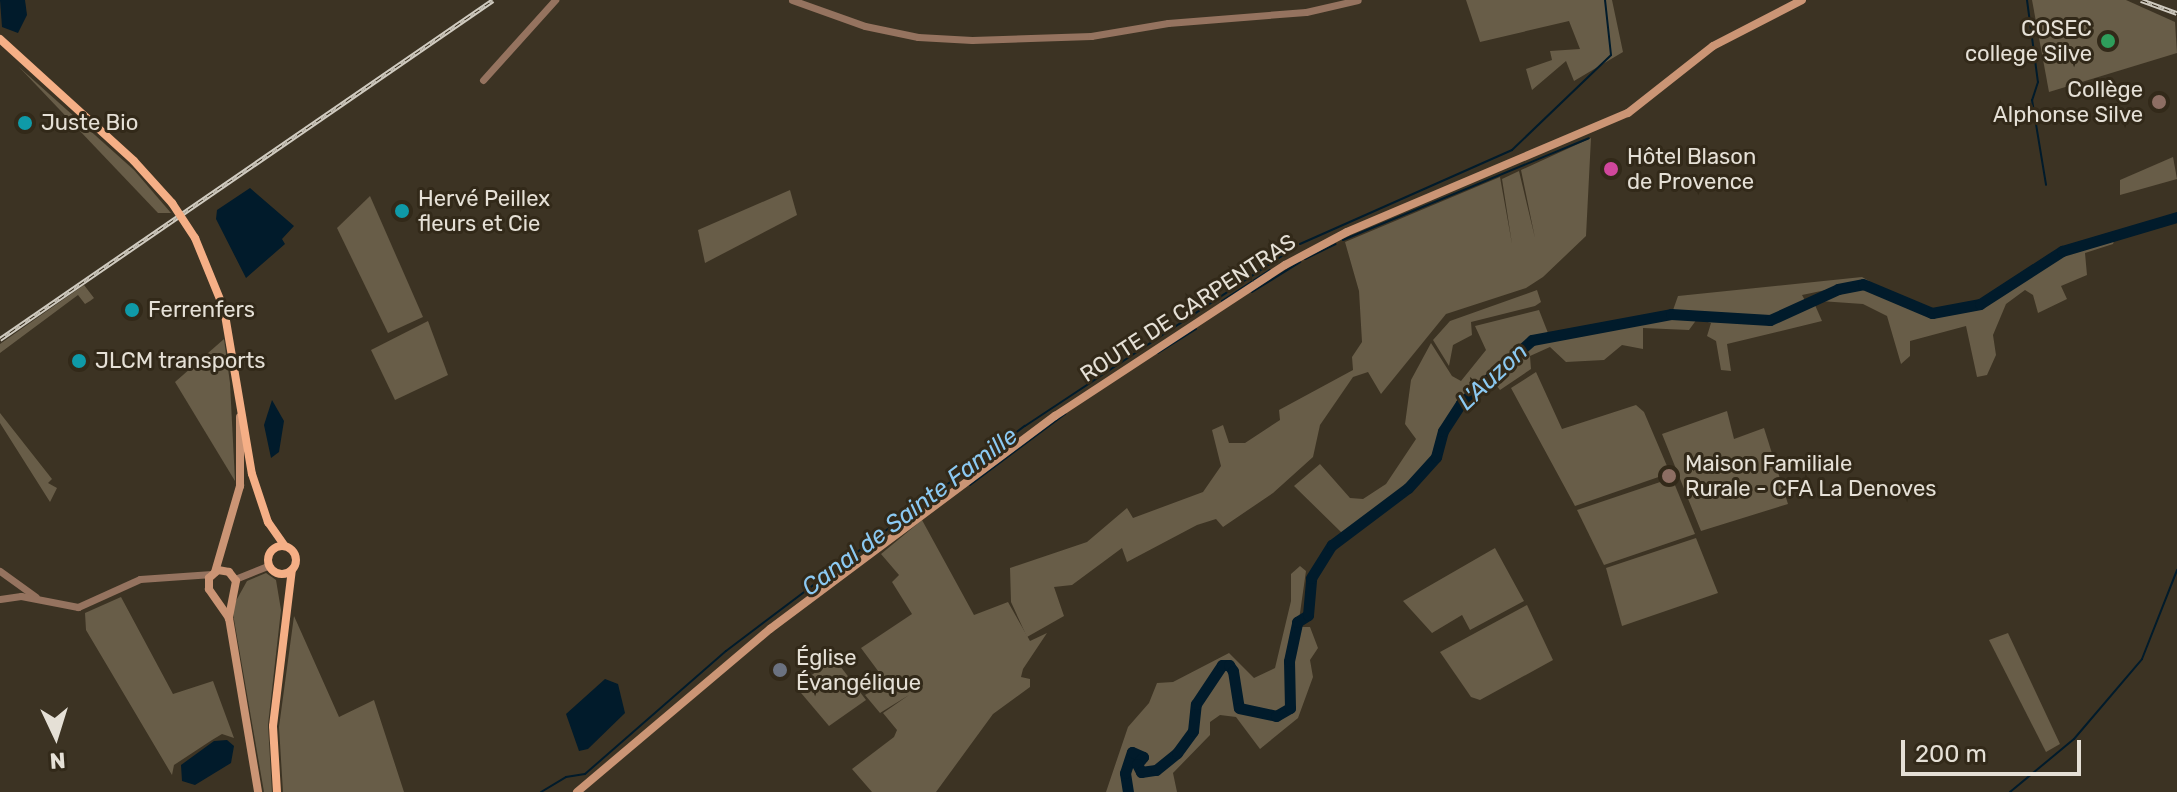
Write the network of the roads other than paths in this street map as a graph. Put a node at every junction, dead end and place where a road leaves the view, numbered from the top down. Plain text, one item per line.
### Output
1 (555, 0) edge
2 (792, 0) edge
3 (1358, 0) edge
4 (1802, 0) edge
5 (0, 39) edge
6 (0, 45) edge
7 (11, 51) junction
8 (483, 80) dead end
9 (240, 412) junction
10 (268, 522) junction
11 (285, 546) junction
12 (271, 551) junction
13 (269, 565) junction
14 (292, 570) junction
15 (0, 571) edge
16 (276, 572) junction
17 (213, 573) junction
18 (189, 579) junction
19 (235, 579) junction
20 (15, 580) junction
21 (209, 589) junction
22 (232, 595) junction
23 (9, 597) junction
24 (216, 597) junction
25 (0, 599) edge
26 (286, 601) junction
27 (47, 603) junction
28 (229, 618) junction
29 (258, 792) edge
30 (277, 792) edge
31 (577, 792) edge

1 - 8 street
2 - 3 street
4 - 31 main road, ROUTE DE CARPENTRAS
5 - 7 main road
6 - 7 main road
7 - 9 main road, bridge
9 - 10 main road
9 - 17 main road
10 - 11 main road
10 - 12 main road
11 - 12 main road
11 - 14 main road
12 - 13 main road
13 - 16 main road
13 - 19 street
14 - 16 main road
14 - 26 main road
15 - 20 street
16 - 26 main road
17 - 18 street
17 - 19 main road
17 - 21 main road
18 - 21 street
18 - 27 street
19 - 22 main road
20 - 23 street
20 - 27 street
21 - 24 main road
22 - 24 main road
22 - 28 main road
23 - 25 street
23 - 27 street
24 - 28 main road
26 - 30 main road
28 - 29 main road

